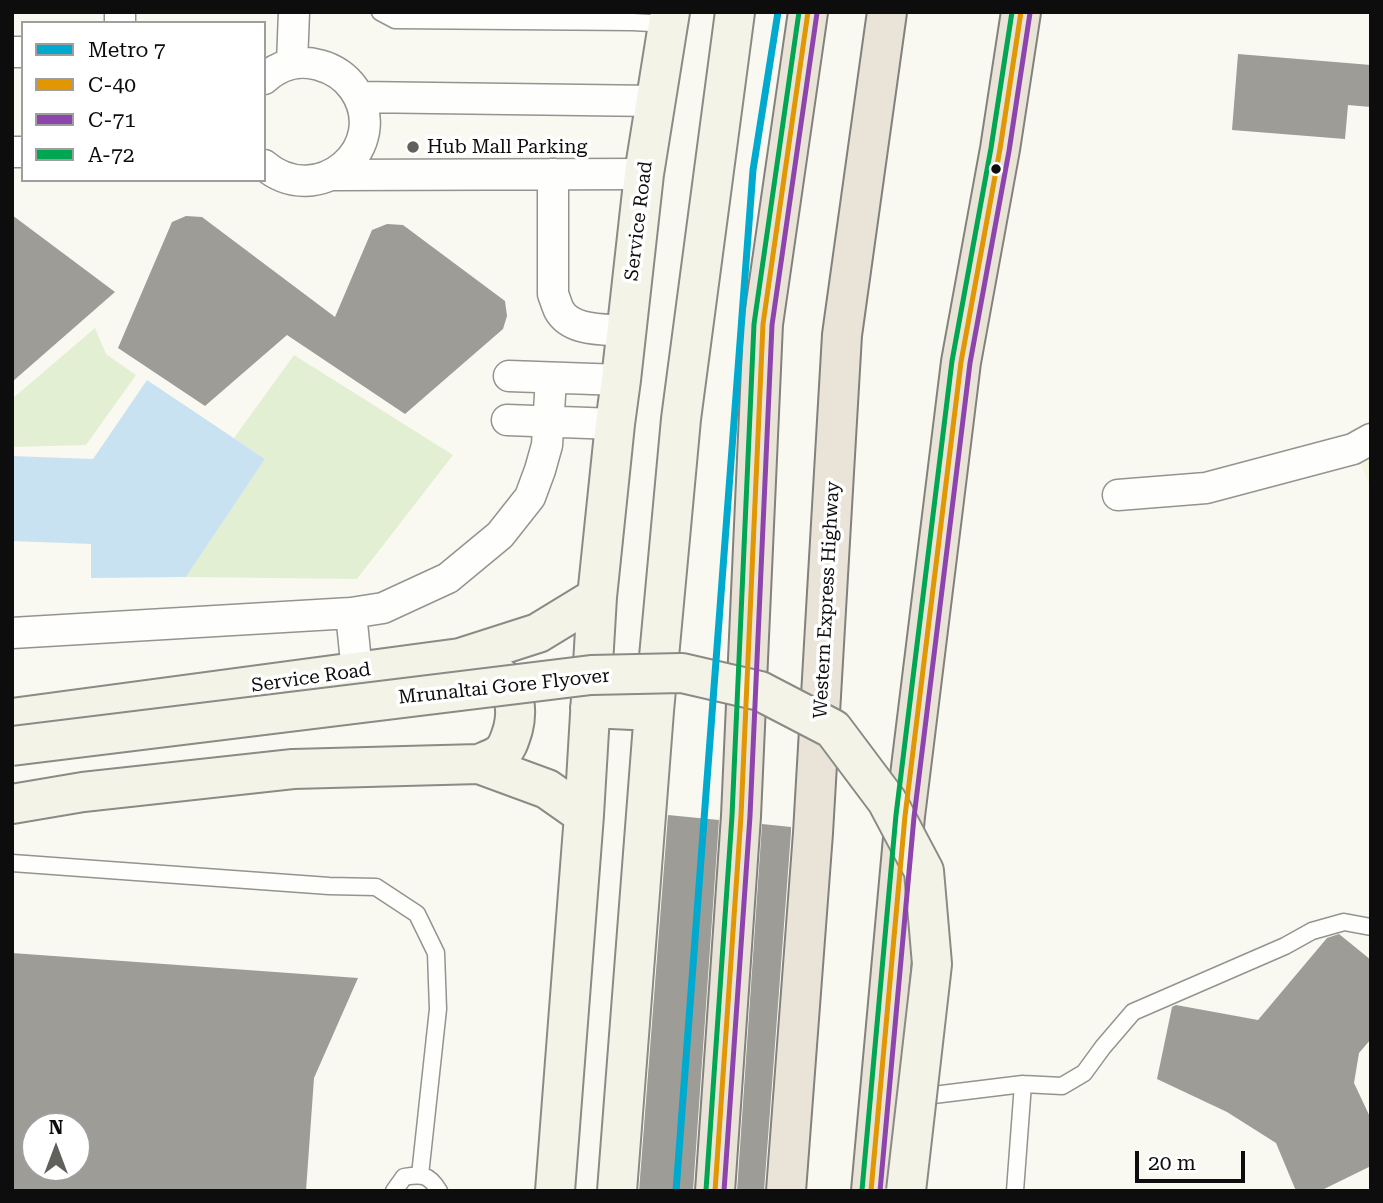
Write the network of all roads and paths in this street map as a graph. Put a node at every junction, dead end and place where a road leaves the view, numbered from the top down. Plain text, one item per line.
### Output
1 (294, 12) edge
2 (380, 12) edge
3 (735, 12) edge
4 (808, 12) edge
5 (887, 12) edge
6 (1021, 12) edge
7 (669, 18) edge
8 (273, 71) edge
9 (359, 97) junction
10 (655, 101) junction
11 (266, 167) edge
12 (553, 174) junction
13 (644, 174) junction
14 (333, 175) junction
15 (626, 331) junction
16 (509, 376) dead end
17 (551, 378) junction
18 (621, 380) junction
19 (507, 421) dead end
20 (549, 422) junction
21 (615, 424) junction
22 (1371, 439) edge
23 (1118, 495) dead end
24 (597, 597) junction
25 (351, 613) junction
26 (12, 633) edge
27 (460, 658) junction
28 (357, 672) junction
29 (590, 708) junction
30 (654, 711) junction
31 (12, 718) edge
32 (12, 746) edge
33 (479, 764) junction
34 (12, 804) edge
35 (584, 815) junction
36 (12, 863) edge
37 (1371, 927) edge
38 (1023, 1084) junction
39 (917, 1097) junction
40 (420, 1175) junction
41 (394, 1191) edge
42 (439, 1191) edge
43 (555, 1191) edge
44 (617, 1191) edge
45 (715, 1191) edge
46 (786, 1191) edge
47 (872, 1191) edge
48 (906, 1191) edge
49 (1015, 1191) edge

1 - 8 street
2 - 7 lane
3 - 30 main road
4 - 45 highway
5 - 46 highway, Western Express Highway
6 - 47 highway
7 - 10 main road, Service Road
8 - 9 street
9 - 10 street
9 - 14 street
10 - 13 main road, Service Road
11 - 14 street
12 - 13 street
12 - 14 street
12 - 15 street
13 - 15 main road, Service Road
15 - 18 main road, Service Road
16 - 17 street
17 - 18 street
17 - 20 street
18 - 21 main road, Service Road
19 - 20 street
20 - 21 street
20 - 25 street
21 - 24 main road, Service Road
22 - 23 street
24 - 27 main road, Service Road
24 - 29 main road, Service Road
25 - 26 street
25 - 28 street
27 - 28 main road, Service Road
27 - 33 main road
28 - 31 main road, Service Road
29 - 30 main road
29 - 35 main road, Service Road
30 - 44 main road
32 - 39 main road, Mrunaltai Gore Flyover, bridge
33 - 34 main road
33 - 35 main road
35 - 43 main road, Service Road
36 - 40 lane
37 - 38 lane
38 - 39 lane
38 - 49 lane
39 - 48 main road, Mrunaltai Gore Flyover, bridge
40 - 41 lane
40 - 42 lane

